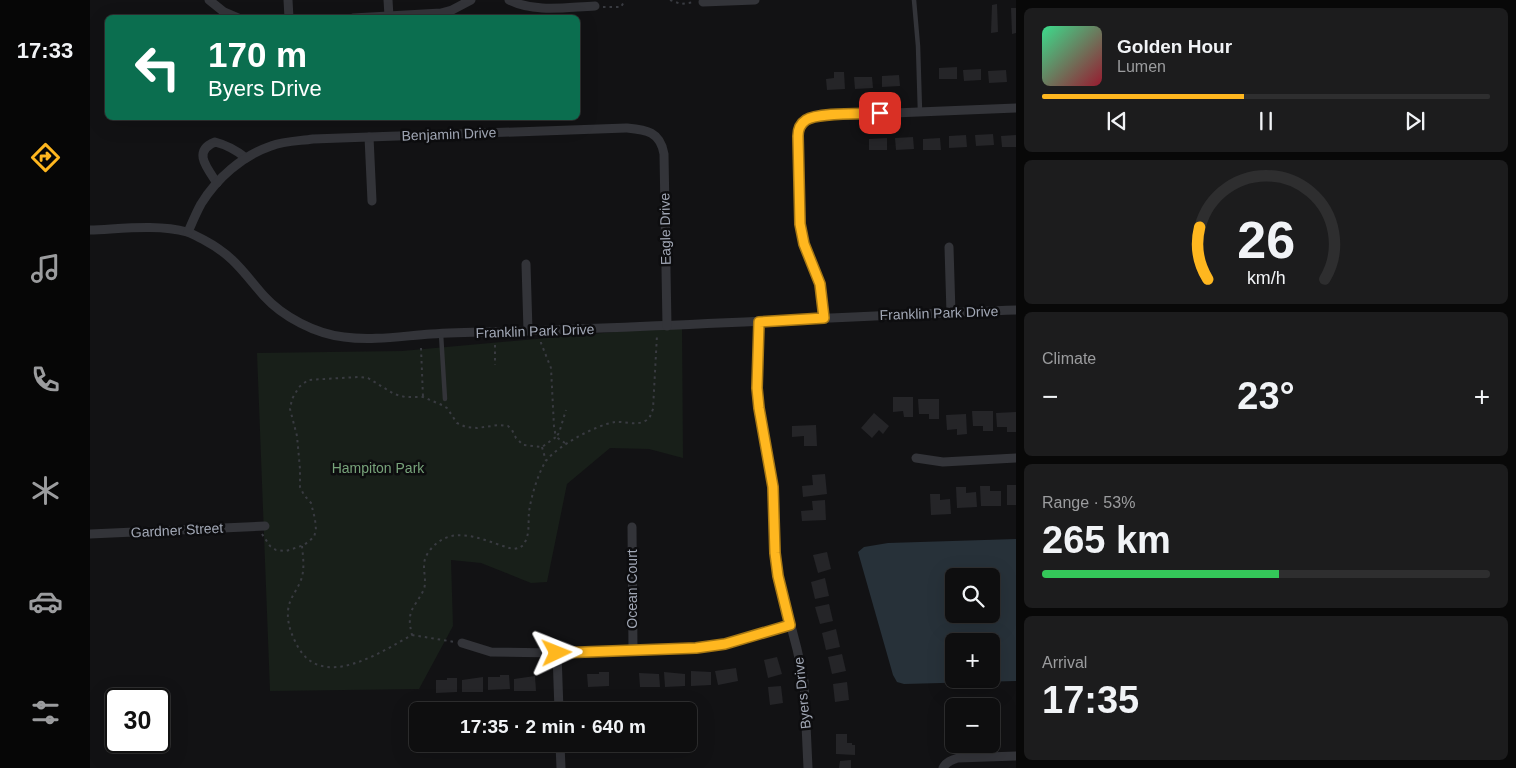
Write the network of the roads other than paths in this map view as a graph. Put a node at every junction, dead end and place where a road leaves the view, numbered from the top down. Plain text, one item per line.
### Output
1 (288, 0) edge
2 (388, 0) edge
3 (471, 0) edge
4 (509, 0) edge
5 (756, 0) edge
6 (914, 0) edge
7 (211, 2) edge
8 (703, 2) road end
9 (595, 6) road end
10 (231, 15) edge
11 (289, 15) edge
12 (389, 15) edge
13 (406, 15) edge
14 (1016, 108) edge
15 (920, 112) junction
16 (655, 134) joint
17 (369, 137) junction
18 (246, 158) junction
19 (217, 183) junction
20 (372, 201) dead end
21 (90, 230) edge
22 (188, 232) junction
23 (949, 247) dead end
24 (526, 264) dead end
25 (1016, 310) edge
26 (951, 313) junction
27 (824, 318) junction
28 (759, 322) junction
29 (662, 327) junction
30 (528, 331) junction
31 (441, 334) junction
32 (444, 398) dead end
33 (916, 458) dead end
34 (1016, 458) edge
35 (261, 526) road end
36 (632, 527) dead end
37 (90, 534) edge
38 (790, 625) junction
39 (462, 643) road end
40 (633, 650) junction
41 (557, 653) junction
42 (559, 702) edge
43 (560, 752) edge
44 (1016, 756) edge
45 (944, 766) edge
46 (561, 768) edge
47 (808, 768) edge

1 - 11 street
2 - 12 street
3 - 13 street
4 - 9 street
5 - 8 street
6 - 15 lane
7 - 10 street
14 - 15 street
15 - 27 street
16 - 17 street, Benjamin Drive
16 - 29 street, Eagle Drive
17 - 18 street, Benjamin Drive
17 - 20 street
18 - 19 street, Benjamin Drive
18 - 19 street
19 - 22 street, Benjamin Drive
21 - 22 street, Franklin Park Drive
22 - 31 street, Franklin Park Drive
23 - 26 street
24 - 30 street
25 - 26 street, Franklin Park Drive
26 - 27 street, Franklin Park Drive
27 - 28 street, Franklin Park Drive
28 - 29 street, Franklin Park Drive
28 - 38 street, Byers Drive
29 - 30 street, Franklin Park Drive
30 - 31 street, Franklin Park Drive
31 - 32 lane
33 - 34 street
35 - 37 street, Gardner Street
36 - 40 street, Ocean Court
38 - 40 street
38 - 47 street, Byers Drive
39 - 41 street
40 - 41 street
41 - 42 street
43 - 46 street
44 - 45 street

